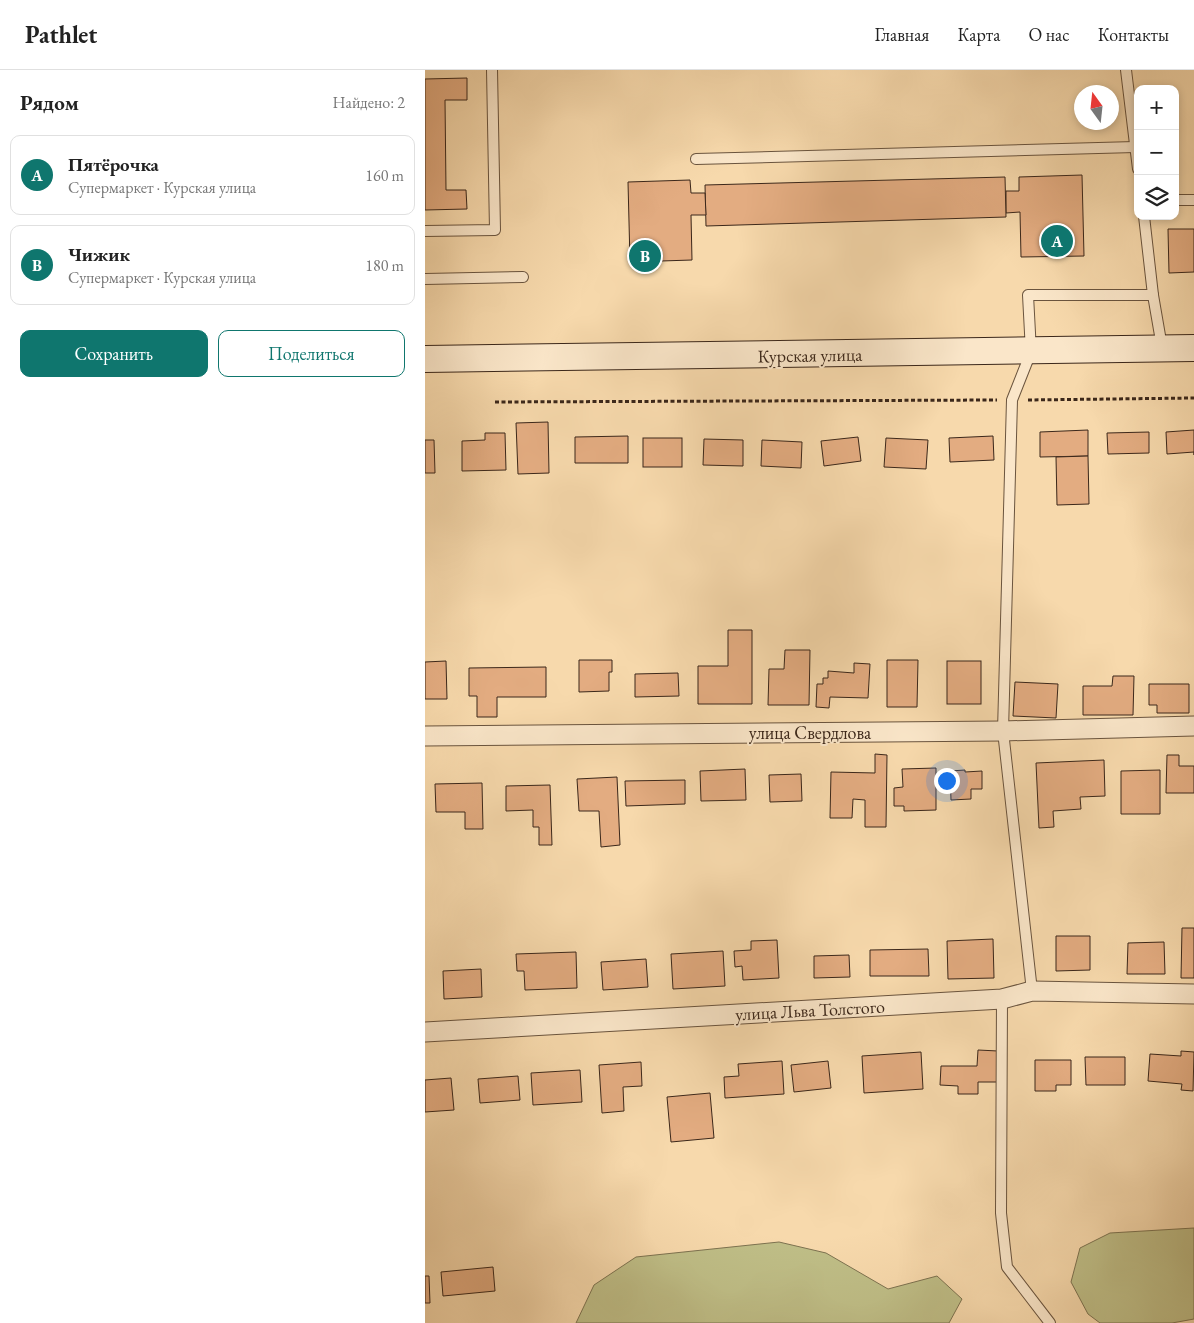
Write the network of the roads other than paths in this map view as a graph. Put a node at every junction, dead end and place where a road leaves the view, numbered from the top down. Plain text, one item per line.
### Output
1 (492, 70) edge
2 (1126, 70) edge
3 (1134, 138) edge
4 (1134, 147) edge
5 (696, 159) dead end
6 (1179, 200) edge
7 (1194, 200) edge
8 (1144, 220) edge
9 (425, 232) edge
10 (523, 277) dead end
11 (425, 279) edge
12 (1153, 294) junction
13 (1163, 348) junction
14 (1194, 348) edge
15 (1031, 352) junction
16 (425, 359) edge
17 (1194, 726) edge
18 (1003, 731) junction
19 (425, 736) edge
20 (1031, 991) junction
21 (1194, 994) edge
22 (1002, 999) junction
23 (425, 1032) edge
24 (1050, 1323) edge

1 - 9 lane
2 - 3 lane
4 - 5 lane
6 - 7 lane
8 - 12 lane
10 - 11 lane
12 - 13 lane
12 - 15 lane
13 - 14 street, Курская улица
13 - 15 street, Курская улица
15 - 16 street, Курская улица
15 - 18 lane
17 - 18 street, улица Свердлова
18 - 19 street, улица Свердлова
18 - 20 lane
20 - 21 street, улица Льва Толстого
20 - 22 street, улица Льва Толстого
22 - 23 street, улица Льва Толстого
22 - 24 lane

